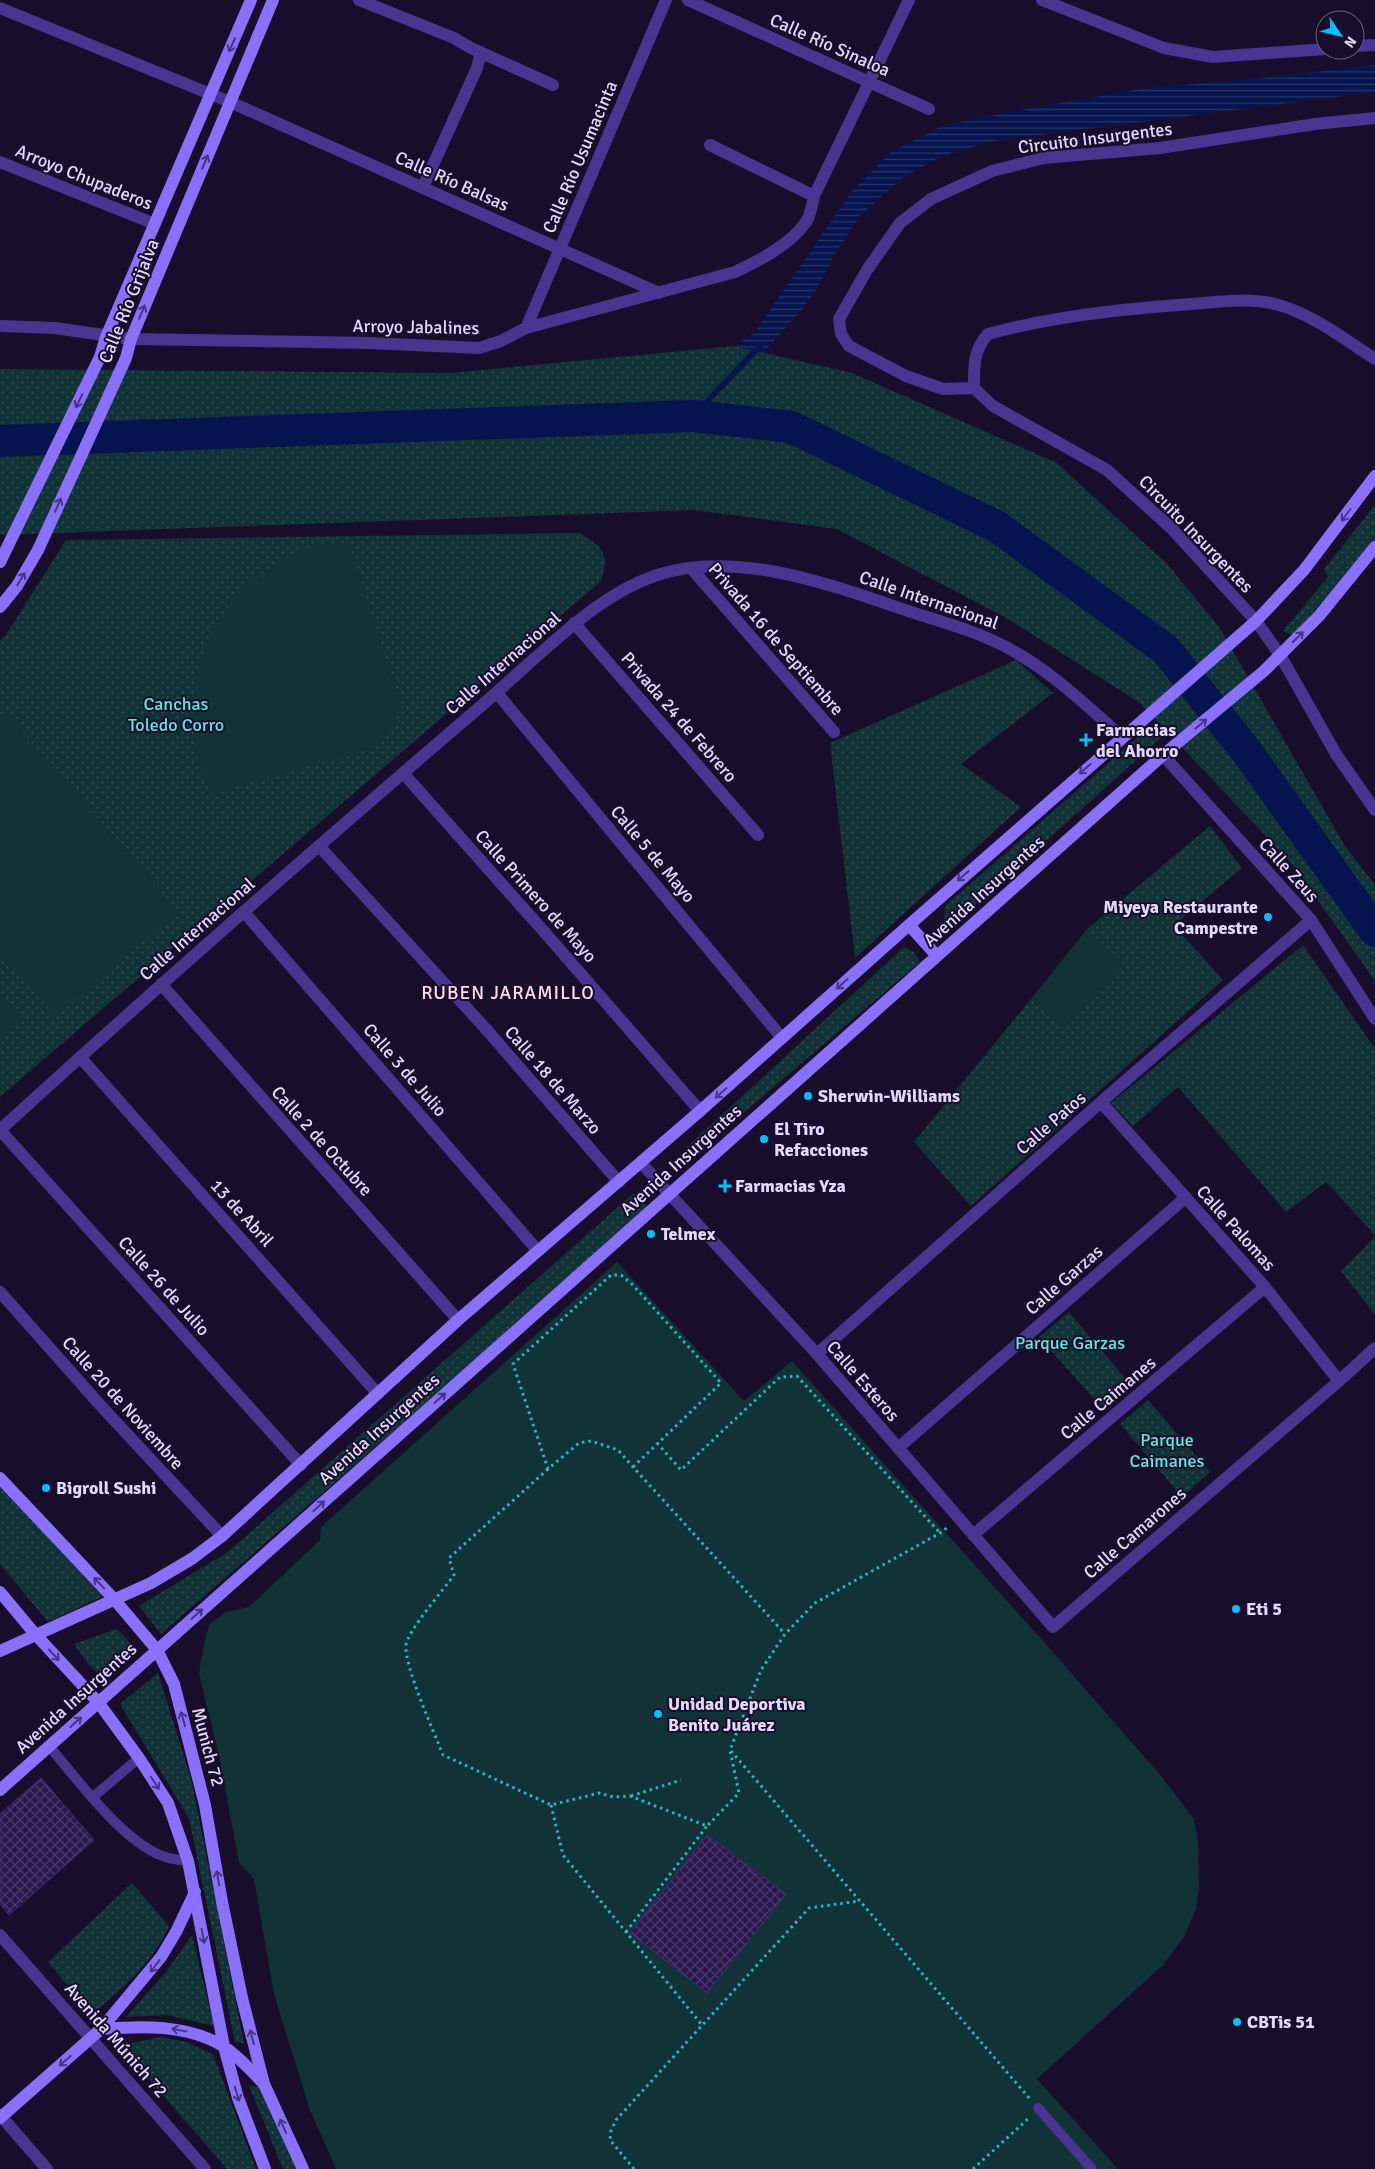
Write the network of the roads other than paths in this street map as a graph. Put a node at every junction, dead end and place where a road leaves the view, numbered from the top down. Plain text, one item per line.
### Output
1 (252, 0) edge
2 (273, 0) edge
3 (359, 0) edge
4 (666, 0) edge
5 (688, 0) edge
6 (909, 0) edge
7 (1042, 0) edge
8 (0, 8) edge
9 (1315, 50) edge
10 (481, 52) junction
11 (870, 82) junction
12 (553, 85) dead end
13 (210, 94) junction
14 (230, 102) junction
15 (929, 109) dead end
16 (1375, 118) edge
17 (710, 144) dead end
18 (0, 162) edge
19 (423, 187) junction
20 (814, 196) junction
21 (156, 224) junction
22 (560, 247) junction
23 (659, 293) junction
24 (0, 326) edge
25 (526, 328) junction
26 (106, 336) junction
27 (131, 339) junction
28 (1375, 359) edge
29 (974, 388) junction
30 (1375, 476) edge
31 (1375, 547) edge
32 (0, 562) edge
33 (691, 568) junction
34 (0, 607) edge
35 (1256, 621) junction
36 (574, 623) junction
37 (1280, 655) junction
38 (497, 693) junction
39 (834, 732) dead end
40 (1122, 737) junction
41 (1163, 755) junction
42 (403, 773) junction
43 (1375, 810) edge
44 (758, 835) dead end
45 (320, 846) junction
46 (244, 912) junction
47 (1311, 920) junction
48 (909, 924) junction
49 (938, 956) junction
50 (160, 984) junction
51 (1375, 1019) edge
52 (782, 1038) junction
53 (80, 1057) junction
54 (1101, 1102) junction
55 (700, 1111) junction
56 (0, 1130) edge
57 (641, 1164) junction
58 (619, 1182) junction
59 (669, 1194) junction
60 (1185, 1198) junction
61 (538, 1251) junction
62 (1265, 1287) junction
63 (0, 1292) edge
64 (458, 1320) junction
65 (1375, 1348) edge
66 (817, 1354) junction
67 (1339, 1381) junction
68 (378, 1394) junction
69 (898, 1448) junction
70 (301, 1465) junction
71 (0, 1478) edge
72 (973, 1535) junction
73 (222, 1536) junction
74 (0, 1592) edge
75 (114, 1598) junction
76 (1053, 1627) joint
77 (35, 1634) junction
78 (0, 1650) edge
79 (157, 1650) junction
80 (98, 1702) junction
81 (49, 1746) junction
82 (139, 1758) junction
83 (0, 1790) edge
84 (93, 1798) junction
85 (188, 1861) junction
86 (195, 1892) junction
87 (0, 1935) edge
88 (96, 2034) junction
89 (224, 2047) junction
90 (264, 2084) junction
91 (1038, 2108) road end
92 (0, 2116) edge
93 (46, 2169) edge
94 (204, 2169) edge
95 (265, 2169) edge
96 (303, 2169) edge
97 (1092, 2169) edge

1 -> 13 main road, Calle Río Grijalva
2 - 14 main road, Calle Río Grijalva
3 - 10 street
4 - 22 street, Calle Río Usumacinta
5 - 11 street, Calle Río Sinaloa
6 - 11 street, Arroyo Jabalines
7 - 9 street
8 - 13 street
10 - 12 street
10 - 19 street
11 - 15 street, Calle Río Sinaloa
11 - 20 street, Arroyo Jabalines
13 - 14 street, Calle Río Balsas
13 - 21 main road, Calle Río Grijalva
14 - 19 street, Calle Río Balsas
27 -> 14 main road, Calle Río Grijalva
16 - 29 street, Circuito Insurgentes
17 - 20 street
18 - 21 street, Arroyo Chupaderos
19 - 22 street, Calle Río Balsas
20 - 23 street, Arroyo Jabalines
21 - 26 main road, Calle Río Grijalva
22 - 23 street, Calle Río Balsas
22 - 25 street, Calle Río Usumacinta
23 - 25 street, Arroyo Jabalines
24 - 26 street, Arroyo Jabalines
25 - 27 street, Arroyo Jabalines
26 - 27 street, Arroyo Jabalines
26 -> 32 main road, Calle Río Grijalva
34 -> 27 main road, Calle Río Grijalva
28 - 29 street
29 - 35 street, Circuito Insurgentes
30 -> 35 main road, Avenida Insurgentes
37 -> 31 main road, Avenida Insurgentes
33 - 36 street, Calle Internacional
33 - 39 street, Privada 16 de Septiembre
33 - 40 street, Calle Internacional
35 - 37 street, Circuito Insurgentes
35 - 40 main road, Avenida Insurgentes
36 - 38 street, Calle Internacional
36 - 44 street, Privada 24 de Febrero
41 -> 37 main road, Avenida Insurgentes
37 - 43 street, Circuito Insurgentes
38 - 42 street, Calle Internacional
38 - 52 street, Calle 5 de Mayo
40 -> 48 main road, Avenida Insurgentes
41 - 47 street, Calle Zeus
41 - 49 main road, Avenida Insurgentes
42 - 45 street, Calle Internacional
42 - 55 street, Calle Primero de Mayo
45 - 46 street, Calle Internacional
45 - 58 street, Calle 18 de Marzo
46 - 50 street, Calle Internacional
46 - 61 street, Calle 3 de Julio
47 - 51 street, Calle Zeus
47 - 54 street, Calle Patos
48 - 49 main road
48 -> 52 main road, Avenida Insurgentes
49 - 59 main road, Avenida Insurgentes
50 - 53 street, Calle Internacional
50 - 64 street, Calle 2 de Octubre
52 -> 55 main road, Avenida Insurgentes
53 - 56 street, Calle Internacional
53 - 68 street, 13 de Abril
54 - 60 street, Calle Palomas
54 - 66 street, Calle Patos
55 - 57 main road, Avenida Insurgentes
56 - 70 street, Calle 26 de Julio
57 - 58 main road, Avenida Insurgentes
57 - 59 street, Calle Esteros
58 - 61 main road, Avenida Insurgentes
59 - 66 street, Calle Esteros
79 -> 59 main road, Avenida Insurgentes
60 - 62 street, Calle Palomas
60 - 69 street, Calle Garzas
61 - 64 main road, Avenida Insurgentes
62 - 67 street, Calle Palomas
62 - 72 street, Calle Caimanes
63 - 73 street, Calle 20 de Noviembre
64 - 68 main road, Avenida Insurgentes
65 - 67 street, Calle Camarones
66 - 69 street, Calle Esteros
67 - 76 street, Calle Camarones
68 - 70 main road, Avenida Insurgentes
69 - 72 street, Calle Esteros
70 - 73 main road, Avenida Insurgentes
75 -> 71 main road, Munich 72
72 - 76 street, Calle Esteros
73 - 75 main road, Avenida Insurgentes
74 - 77 main road
75 - 77 main road, Avenida Insurgentes
75 - 79 main road, Munich 72
77 - 78 main road, Avenida Insurgentes
77 -> 80 main road
79 - 80 main road, Avenida Insurgentes
90 -> 79 main road, Munich 72
81 -> 80 main road, Avenida Insurgentes
80 - 82 main road
81 - 83 main road, Avenida Insurgentes
81 - 84 lane
82 - 84 lane
82 -> 85 main road
84 - 85 lane
85 - 86 main road
86 -> 88 main road
86 -> 89 main road
87 - 88 street, Avenida Múnich 72
89 -> 88 main road, Munich 72
88 -> 92 main road
88 - 94 street, Avenida Múnich 72
89 - 90 main road, Munich 72
89 -> 95 main road
96 -> 90 main road, Munich 72
91 - 97 lane
92 - 93 street

